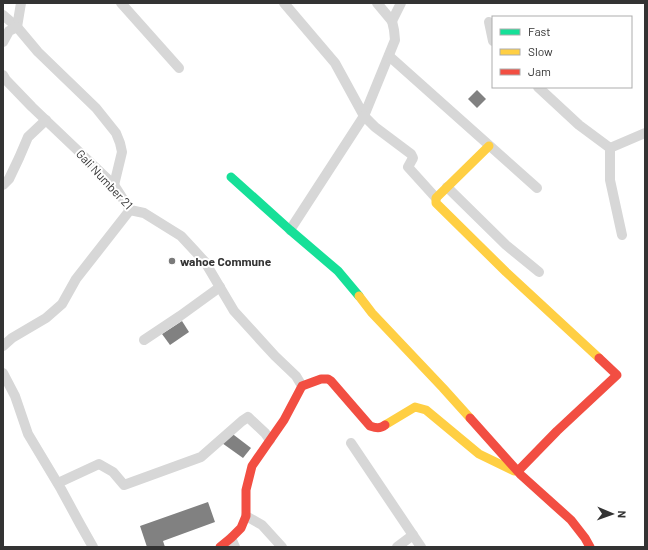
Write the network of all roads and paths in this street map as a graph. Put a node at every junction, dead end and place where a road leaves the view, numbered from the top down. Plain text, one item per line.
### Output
1 (21, 3) edge
2 (121, 3) edge
3 (284, 3) edge
4 (377, 3) edge
5 (401, 3) edge
6 (3, 15) edge
7 (392, 20) junction
8 (489, 22) dead end
9 (17, 26) junction
10 (492, 36) edge
11 (3, 42) edge
12 (389, 56) junction
13 (179, 68) dead end
14 (3, 75) edge
15 (539, 88) edge
16 (364, 116) junction
17 (46, 120) junction
18 (645, 133) edge
19 (489, 146) junction
20 (610, 148) junction
21 (231, 177) dead end
22 (3, 185) edge
23 (114, 185) junction
24 (447, 187) junction
25 (537, 188) dead end
26 (436, 198) junction
27 (130, 210) junction
28 (290, 230) junction
29 (622, 235) dead end
30 (539, 272) dead end
31 (220, 287) junction
32 (144, 340) dead end
33 (3, 346) edge
34 (3, 373) edge
35 (302, 386) junction
36 (270, 440) junction
37 (351, 443) dead end
38 (520, 473) junction
39 (58, 483) junction
40 (246, 516) junction
41 (413, 535) junction
42 (233, 542) edge
43 (93, 547) edge
44 (220, 547) edge
45 (282, 547) edge
46 (397, 547) edge
47 (421, 547) edge
48 (590, 547) edge

1 - 9 street
2 - 13 street
3 - 16 street
4 - 7 street
5 - 7 street
6 - 9 street
7 - 12 street
8 - 10 street
9 - 11 street
9 - 23 street
12 - 16 street
12 - 19 street
14 - 17 street, Gali Number 21
15 - 20 street
16 - 26 street
16 - 28 street
17 - 22 street
17 - 23 street, Gali Number 21
18 - 20 street
19 - 24 street
19 - 25 street
20 - 29 street
21 - 28 street
23 - 27 street, Gali Number 21
24 - 26 street
24 - 30 street
26 - 38 street
27 - 31 street, Gali Number 21
27 - 33 street
28 - 38 street
31 - 32 street
31 - 35 street, Gali Number 21
34 - 39 street
35 - 36 street
35 - 38 street
36 - 39 street
36 - 40 street
37 - 41 street
38 - 48 street
39 - 43 street
40 - 42 street
40 - 45 street
41 - 46 street
41 - 47 street
42 - 44 street

